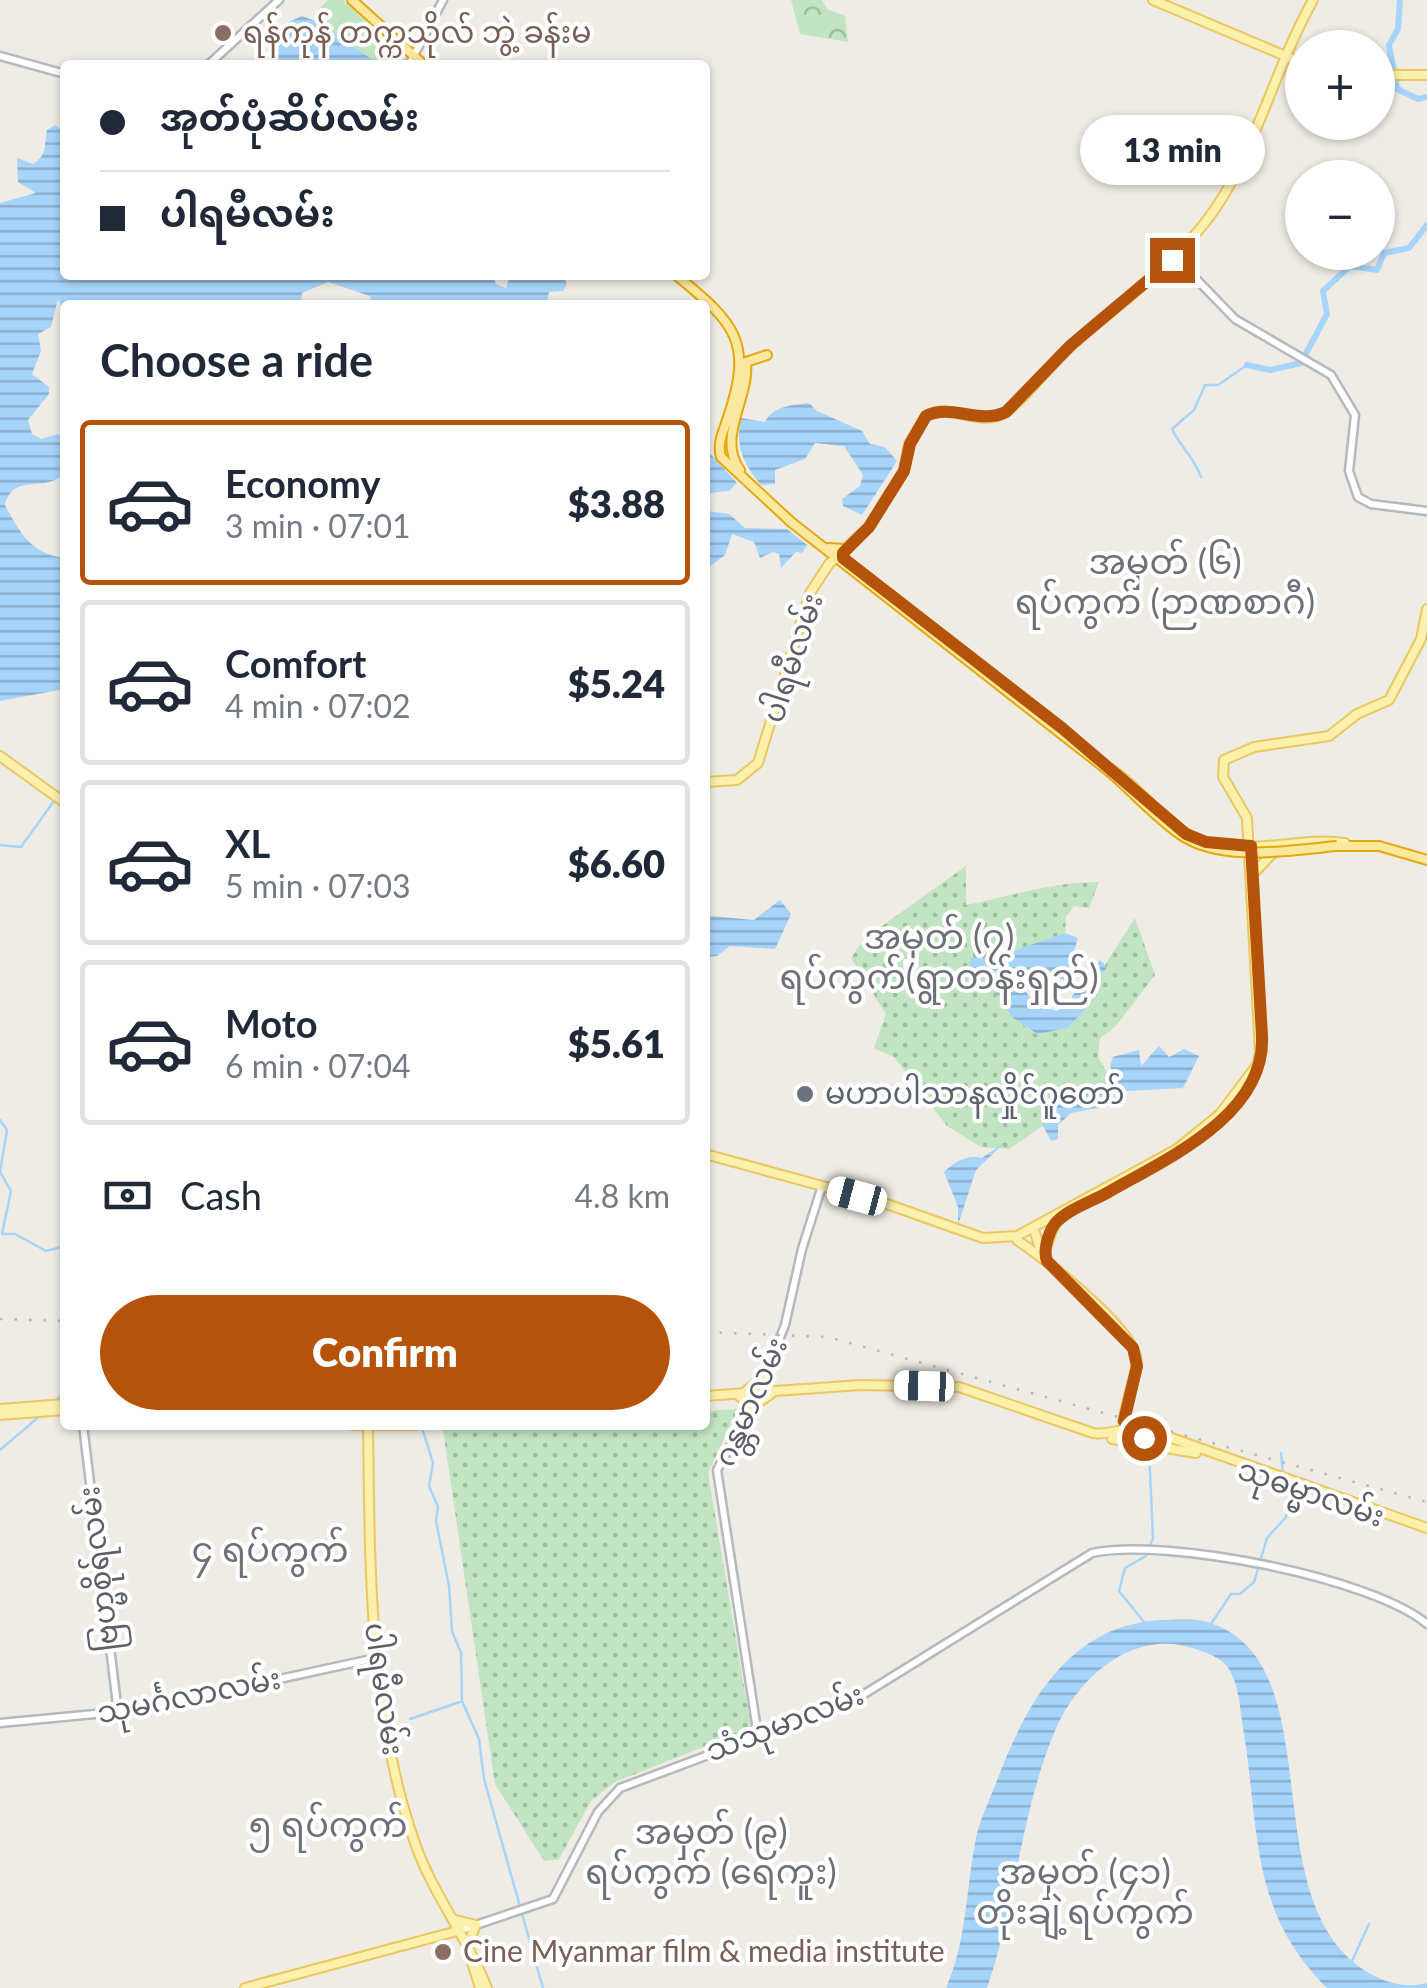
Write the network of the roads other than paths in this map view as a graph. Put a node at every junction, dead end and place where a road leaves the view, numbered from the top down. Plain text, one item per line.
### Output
1 (278, 0) edge
2 (444, 0) edge
3 (1152, 0) edge
4 (1163, 0) edge
5 (1313, 0) edge
6 (350, 2) edge
7 (1284, 53) junction
8 (0, 56) edge
9 (411, 58) edge
10 (213, 60) edge
11 (60, 73) edge
12 (1395, 76) edge
13 (1427, 77) edge
14 (1176, 258) junction
15 (682, 280) edge
16 (690, 280) edge
17 (705, 300) edge
18 (710, 305) edge
19 (738, 347) junction
20 (768, 354) dead end
21 (746, 362) junction
22 (761, 494) junction
23 (1427, 511) edge
24 (836, 556) junction
25 (1427, 610) edge
26 (1425, 628) edge
27 (5, 757) edge
28 (1111, 771) junction
29 (710, 782) edge
30 (60, 796) edge
31 (1248, 844) junction
32 (1341, 845) junction
33 (1272, 850) junction
34 (1427, 859) edge
35 (1250, 875) junction
36 (710, 1157) edge
37 (822, 1188) junction
38 (1075, 1209) junction
39 (1055, 1223) junction
40 (1034, 1232) junction
41 (1017, 1240) junction
42 (1045, 1260) junction
43 (765, 1376) junction
44 (772, 1392) junction
45 (758, 1393) junction
46 (741, 1394) junction
47 (710, 1397) edge
48 (60, 1407) edge
49 (752, 1407) junction
50 (0, 1412) edge
51 (84, 1430) edge
52 (364, 1430) edge
53 (379, 1430) edge
54 (1093, 1434) junction
55 (369, 1446) junction
56 (1194, 1451) junction
57 (1427, 1529) edge
58 (1427, 1624) edge
59 (376, 1658) junction
60 (118, 1713) junction
61 (0, 1723) edge
62 (758, 1736) junction
63 (454, 1918) junction
64 (476, 1925) junction
65 (455, 1931) junction
66 (467, 1942) junction
67 (386, 1951) junction
68 (245, 1988) edge
69 (261, 1988) edge
70 (484, 1988) edge

1 - 10 main road
2 - 9 main road
3 - 7 main road
4 - 7 main road
5 - 7 main road, ပါရမီလမ်း
6 - 9 highway
7 - 14 main road, ပါရမီလမ်း
8 - 11 main road
12 - 13 main road
14 - 23 main road
14 - 24 main road, ပါရမီလမ်း
15 - 17 highway
16 - 19 highway
18 - 19 highway
19 - 21 highway
19 - 22 highway
20 - 21 highway
21 - 22 highway
22 - 24 highway
24 - 28 highway
24 - 29 main road, ပါရမီလမ်း
25 - 26 main road
26 - 31 main road
27 - 30 main road
28 - 31 main road
28 - 32 highway, bridge
31 - 33 main road
31 - 35 main road
31 - 35 main road
32 - 33 main road
32 - 34 highway
33 - 35 main road
35 - 38 main road
36 - 37 main road
37 - 40 main road
37 - 41 main road
37 - 43 main road, ဂန္တမာလမ်း
38 - 39 main road
38 - 40 main road
39 - 40 main road
39 - 42 main road
40 - 41 main road
40 - 42 main road
41 - 42 main road
42 - 56 main road, bridge
43 - 44 main road
43 - 45 main road, ဂန္တမာလမ်း
43 - 46 main road
44 - 45 main road
44 - 49 main road
44 - 54 main road
45 - 46 main road
45 - 49 main road, ဂန္တမာလမ်း
46 - 47 main road
46 - 49 main road
48 - 50 main road
49 - 62 main road, ဂန္တမာလမ်း
51 - 60 main road, ဗြဟ္မစိုရ်လမ်း
52 - 55 main road, ပါရမီလမ်း
53 - 55 main road
54 - 56 main road, သုဓမ္မာလမ်း
54 - 56 main road, သုဓမ္မာလမ်း
55 - 59 main road, ပါရမီလမ်း
56 - 57 main road, သုဓမ္မာလမ်း
58 - 62 main road, သံသုမာလမ်း
59 - 60 main road, သုမင်္ဂလာလမ်း
59 - 63 main road, ပါရမီလမ်း
60 - 61 main road, သုမင်္ဂလာလမ်း
62 - 64 main road, သံသုမာလမ်း
63 - 64 main road
63 - 65 main road, ပါရမီလမ်း
64 - 65 main road, သံသုမာလမ်း
64 - 66 main road
65 - 66 main road, ပါရမီလမ်း
65 - 67 main road, သံသုမာလမ်း
66 - 70 main road, ပါရမီလမ်း
67 - 68 main road, သံသုမာလမ်း
67 - 69 main road, သံသုမာလမ်း

